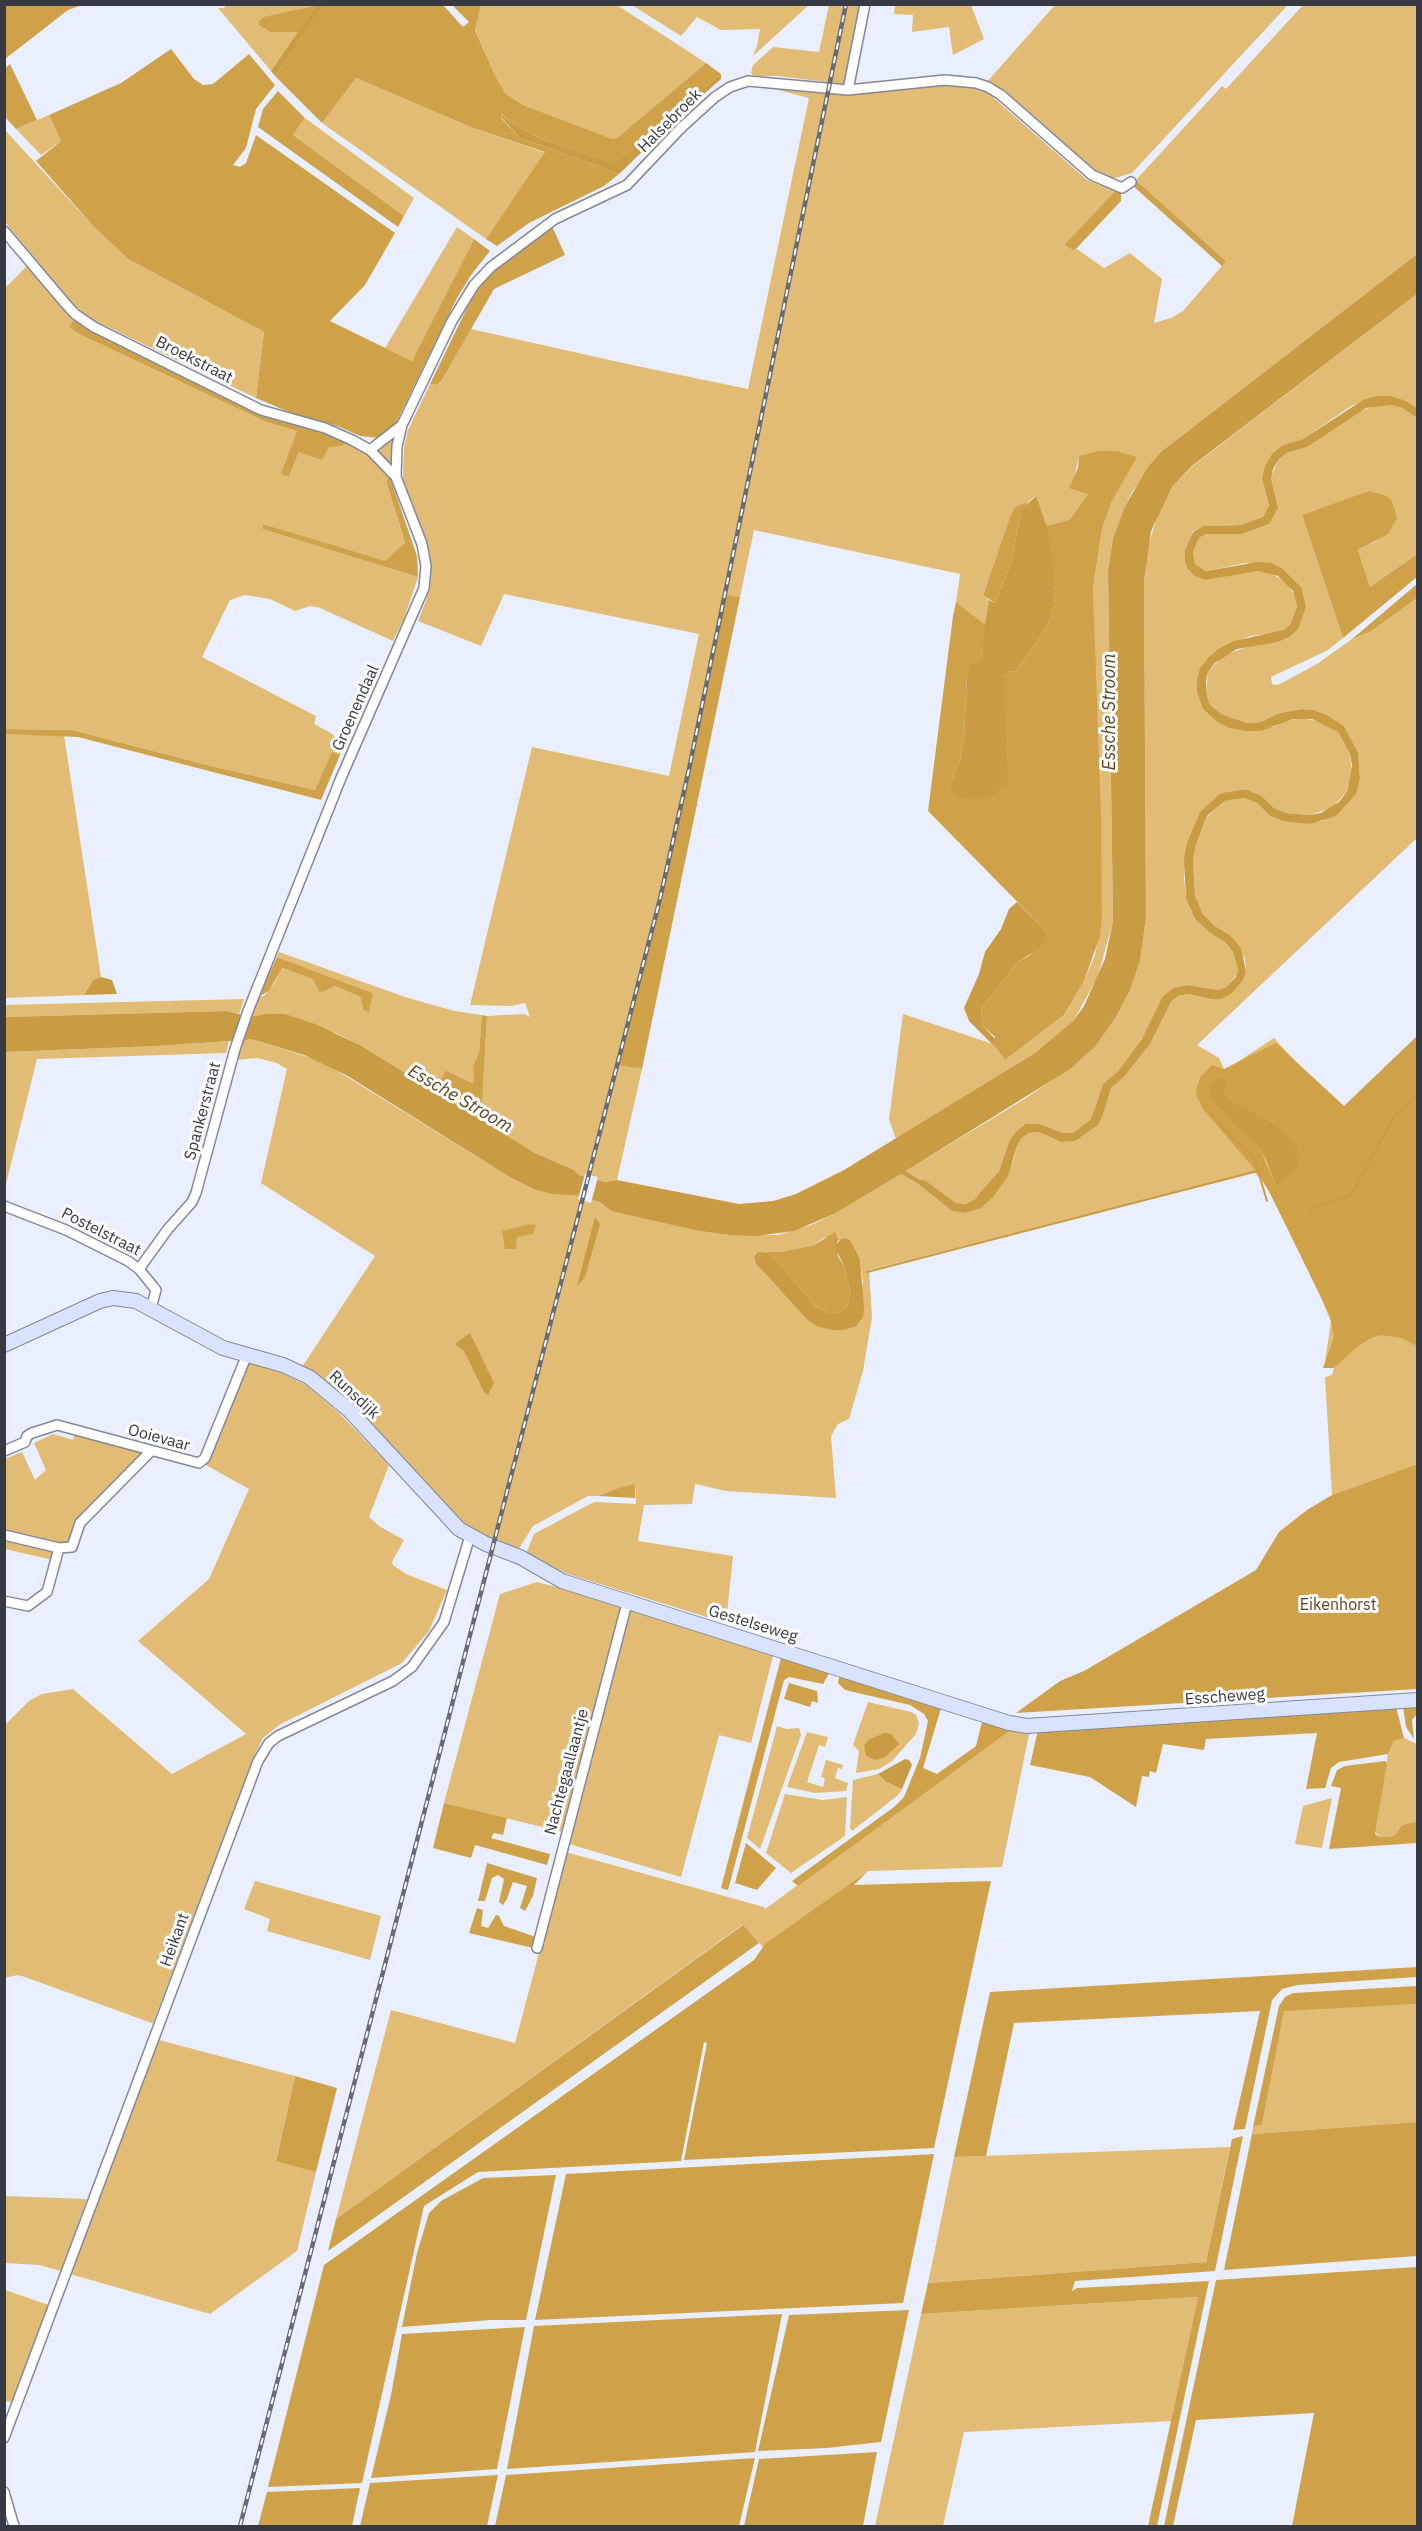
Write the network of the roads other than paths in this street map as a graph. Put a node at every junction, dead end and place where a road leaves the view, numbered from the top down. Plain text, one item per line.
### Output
1 (865, 4) edge
2 (848, 90) junction
3 (1131, 182) dead end
4 (4, 231) edge
5 (402, 425) junction
6 (370, 450) junction
7 (396, 477) junction
8 (275, 949) joint
9 (4, 1206) edge
10 (139, 1269) junction
11 (151, 1308) junction
12 (4, 1345) edge
13 (246, 1357) junction
14 (4, 1451) edge
15 (151, 1451) junction
16 (4, 1534) edge
17 (470, 1536) junction
18 (59, 1548) junction
19 (4, 1601) edge
20 (627, 1603) junction
21 (1418, 1700) edge
22 (1034, 1726) joint
23 (537, 1948) dead end
24 (4, 2438) edge
25 (4, 2492) edge
26 (14, 2526) edge

1 - 2 street
2 - 3 street, Halsebroek
2 - 5 street, Halsebroek
4 - 6 street, Broekstraat
5 - 6 street
5 - 7 street, Halsebroek
6 - 7 street, Broekstraat
7 - 8 street, Groenendaal
8 - 10 street, Spankerstraat
9 - 10 street, Postelstraat
10 - 11 street, Postelstraat
11 - 12 street, Runsdijk
11 - 13 street, Runsdijk
13 - 15 street, Ooievaar
13 - 17 street, Runsdijk
14 - 15 street, Ooievaar
15 - 18 street
16 - 18 street
17 - 20 street, Gestelseweg
17 - 24 street, Heikant
18 - 19 street
20 - 22 street, Gestelseweg
20 - 23 street, Nachtegaallaantje
21 - 22 street, Esscheweg
25 - 26 street

